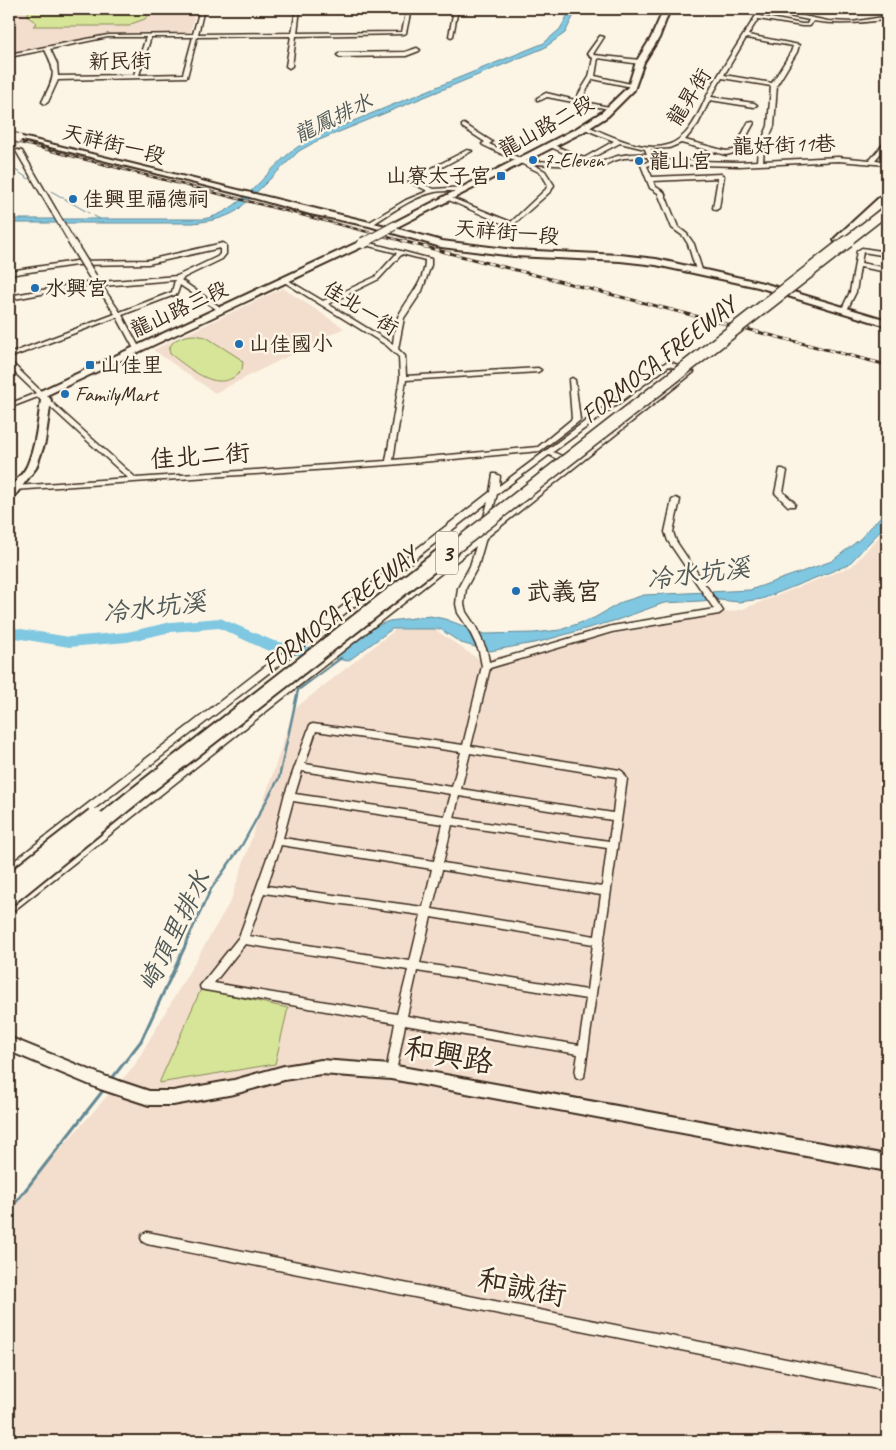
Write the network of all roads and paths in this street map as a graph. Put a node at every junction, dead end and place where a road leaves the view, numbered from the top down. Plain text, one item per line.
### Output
1 (202, 9) edge
2 (298, 9) edge
3 (409, 9) edge
4 (456, 9) edge
5 (667, 9) edge
6 (762, 9) edge
7 (884, 9) edge
8 (756, 18) junction
9 (886, 18) edge
10 (812, 20) junction
11 (887, 28) edge
12 (294, 34) junction
13 (196, 35) junction
14 (149, 36) junction
15 (451, 36) dead end
16 (745, 36) junction
17 (602, 37) dead end
18 (47, 48) junction
19 (417, 50) dead end
20 (340, 55) dead end
21 (9, 56) edge
22 (596, 57) junction
23 (640, 62) junction
24 (289, 66) dead end
25 (721, 76) junction
26 (136, 77) junction
27 (56, 78) junction
28 (592, 78) junction
29 (632, 85) junction
30 (774, 85) junction
31 (708, 98) junction
32 (539, 99) dead end
33 (577, 101) junction
34 (45, 102) dead end
35 (754, 105) dead end
36 (612, 108) junction
37 (751, 123) dead end
38 (464, 126) dead end
39 (584, 127) junction
40 (13, 137) tunnel mouth
41 (619, 141) junction
42 (681, 141) junction
43 (887, 143) edge
44 (550, 145) junction
45 (647, 147) junction
46 (18, 151) tunnel mouth
47 (469, 151) dead end
48 (651, 159) junction
49 (522, 161) junction
50 (872, 162) junction
51 (887, 163) edge
52 (760, 164) junction
53 (650, 179) junction
54 (464, 189) junction
55 (433, 191) junction
56 (887, 196) edge
57 (447, 198) junction
58 (887, 201) edge
59 (716, 208) dead end
60 (887, 210) edge
61 (370, 224) junction
62 (838, 240) junction
63 (364, 243) junction
64 (401, 252) junction
65 (887, 254) edge
66 (859, 265) junction
67 (699, 270) junction
68 (887, 270) edge
69 (9, 274) edge
70 (178, 279) junction
71 (284, 280) junction
72 (96, 281) junction
73 (9, 298) edge
74 (323, 304) junction
75 (221, 310) junction
76 (844, 311) junction
77 (118, 314) junction
78 (887, 323) edge
79 (137, 349) junction
80 (394, 349) junction
81 (9, 356) edge
82 (9, 363) edge
83 (538, 370) dead end
84 (403, 378) junction
85 (572, 380) dead end
86 (44, 397) junction
87 (613, 403) junction
88 (9, 406) edge
89 (637, 414) junction
90 (548, 452) junction
91 (388, 463) junction
92 (574, 464) junction
93 (783, 471) dead end
94 (496, 476) dead end
95 (134, 480) junction
96 (16, 488) junction
97 (494, 493) junction
98 (9, 496) edge
99 (676, 500) dead end
100 (791, 504) dead end
101 (437, 537) junction
102 (481, 537) junction
103 (463, 551) junction
104 (719, 610) joint
105 (325, 624) junction
106 (351, 639) junction
107 (483, 651) joint
108 (486, 666) junction
109 (203, 719) junction
110 (229, 735) junction
111 (467, 749) junction
112 (300, 767) junction
113 (456, 791) junction
114 (289, 797) junction
115 (617, 816) junction
116 (450, 820) junction
117 (278, 840) junction
118 (613, 845) junction
119 (438, 867) junction
120 (9, 870) edge
121 (9, 882) edge
122 (260, 889) junction
123 (606, 892) junction
124 (9, 898) edge
125 (9, 909) edge
126 (427, 912) junction
127 (243, 939) junction
128 (599, 941) junction
129 (414, 966) junction
130 (591, 995) junction
131 (401, 1019) junction
132 (9, 1044) edge
133 (584, 1050) junction
134 (390, 1072) junction
135 (580, 1074) dead end
136 (887, 1163) edge
137 (147, 1238) dead end
138 (887, 1385) edge

1 - 13 street
2 - 12 street
3 - 12 street
4 - 15 street
5 - 23 street, 龍山路二段
6 - 8 street, 龍昇街
6 - 10 street
7 - 9 street
8 - 10 street
8 - 16 street, 龍昇街
9 - 10 street
9 - 11 street
12 - 13 street
12 - 24 street
13 - 14 street
13 - 26 street, 新民街
14 - 18 street
14 - 26 street
16 - 25 street, 龍昇街
16 - 30 street
17 - 22 street
18 - 21 street
18 - 27 street
19 - 20 street
22 - 23 street
22 - 28 street
23 - 29 street, 龍山路二段
25 - 30 street
25 - 31 street, 龍昇街
26 - 27 street, 新民街
27 - 34 street
28 - 29 street
28 - 33 street
29 - 36 street, 龍山路二段
30 - 52 street
31 - 35 street
31 - 42 street, 龍昇街
32 - 33 street
33 - 36 street
36 - 39 street, 龍山路二段
37 - 42 street
38 - 49 street
39 - 41 street, 龍昇街
39 - 44 street, 龍山路二段
40 - 61 street, 天祥街一段
41 - 44 street
41 - 45 street, 龍昇街
42 - 45 street, 龍昇街
43 - 50 street
44 - 49 street, 龍山路二段
45 - 48 street
46 - 72 street, bridge
47 - 55 street
48 - 49 street, 龍好街11巷
48 - 52 street, 龍好街11巷
48 - 53 street
49 - 54 street, 龍山路二段
49 - 57 street
50 - 51 street, 龍好街11巷
50 - 52 street, 龍好街11巷
53 - 59 street
53 - 67 street
54 - 55 street
54 - 57 street, 龍山路二段
55 - 61 street
56 - 62 highway
57 - 63 street, 龍山路二段, bridge
58 - 62 highway, FORMOSA FREEWAY / 3
60 - 124 highway, FORMOSA FREEWAY / 3, bridge
61 - 67 street, 天祥街一段
62 - 121 highway, FORMOSA FREEWAY / 3, bridge
63 - 64 street
63 - 71 street, 龍山路三段
64 - 74 street
64 - 80 street
65 - 66 street
66 - 68 street
66 - 76 street
67 - 76 street, 天祥街一段
69 - 70 street
70 - 72 street
70 - 75 street
70 - 77 street
71 - 74 street, 佳北一街
71 - 75 street, 龍山路三段
72 - 73 street
72 - 77 street
74 - 80 street, 佳北一街
75 - 79 street, 龍山路三段
76 - 78 street, 天祥街一段
77 - 79 street
77 - 81 street
79 - 86 street, 龍山路三段
80 - 84 street, 佳北一街
82 - 86 street, 佳北二街
83 - 84 street
84 - 91 street, 佳北一街
85 - 91 street, 佳北二街
86 - 88 street, 龍山路三段
86 - 95 street, 佳北二街
86 - 96 street
87 - 89 street
87 - 89 street
87 - 90 street
89 - 92 street
90 - 92 street
90 - 97 street
91 - 95 street, 佳北二街
92 - 102 street
93 - 100 street
94 - 97 street
95 - 96 street
96 - 98 street
97 - 101 street
97 - 102 street
99 - 104 street
101 - 103 street
101 - 105 street
102 - 103 street
102 - 107 street
103 - 106 street
104 - 108 street
105 - 106 street
105 - 109 street
106 - 110 street
107 - 108 street
108 - 111 street
109 - 110 street
109 - 120 street
110 - 125 street
111 - 112 street
111 - 113 street
111 - 115 street
112 - 113 street
112 - 114 street
113 - 115 street
113 - 116 street
114 - 116 street
114 - 117 street
115 - 118 street
116 - 118 street
116 - 119 street
117 - 119 street
117 - 122 street
118 - 123 street
119 - 123 street
119 - 126 street
122 - 126 street
122 - 127 street
123 - 128 street
126 - 128 street
126 - 129 street
127 - 129 street
127 - 131 street
128 - 130 street
129 - 130 street
129 - 131 street
130 - 133 street
131 - 133 street
131 - 134 street
132 - 134 street, 和興路
133 - 135 street
134 - 136 street, 和興路
137 - 138 street, 和誠街

